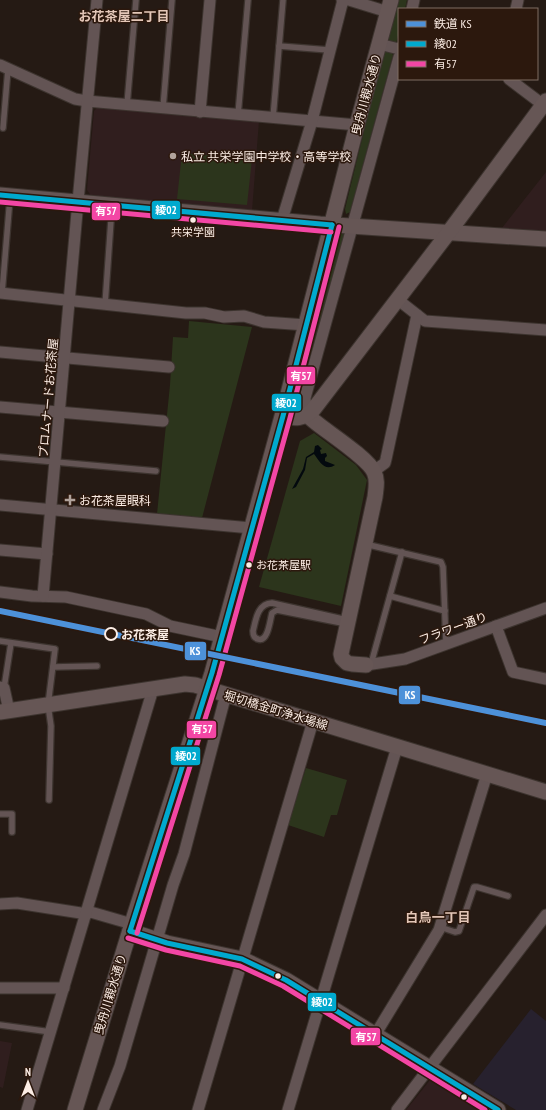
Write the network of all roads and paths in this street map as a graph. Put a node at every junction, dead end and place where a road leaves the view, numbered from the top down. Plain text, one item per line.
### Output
1 (97, 0) edge
2 (136, 0) edge
3 (172, 0) edge
4 (210, 0) edge
5 (248, 0) edge
6 (283, 0) edge
7 (343, 0) edge
8 (390, 6) edge
9 (379, 44) junction
10 (280, 46) junction
11 (329, 50) junction
12 (398, 50) edge
13 (398, 61) edge
14 (4, 67) edge
15 (510, 80) edge
16 (87, 101) junction
17 (545, 104) edge
18 (127, 105) junction
19 (162, 108) junction
20 (200, 112) junction
21 (238, 115) junction
22 (273, 118) junction
23 (312, 121) junction
24 (357, 125) junction
25 (3, 128) dead end
26 (5, 195) edge
27 (78, 203) junction
28 (112, 206) junction
29 (282, 220) junction
30 (332, 225) junction
31 (353, 226) junction
32 (449, 232) junction
33 (546, 239) edge
34 (1, 293) edge
35 (397, 299) junction
36 (69, 301) junction
37 (104, 305) junction
38 (417, 315) junction
39 (306, 325) junction
40 (546, 330) edge
41 (0, 352) edge
42 (64, 359) junction
43 (169, 368) dead end
44 (0, 407) edge
45 (59, 412) junction
46 (308, 415) junction
47 (283, 416) junction
48 (163, 421) dead end
49 (0, 457) edge
50 (56, 462) junction
51 (156, 471) dead end
52 (374, 471) junction
53 (0, 505) edge
54 (51, 509) junction
55 (251, 528) junction
56 (365, 544) junction
57 (0, 550) edge
58 (402, 552) junction
59 (47, 554) junction
60 (0, 592) edge
61 (43, 596) junction
62 (390, 596) junction
63 (546, 608) edge
64 (445, 611) junction
65 (348, 622) junction
66 (496, 626) junction
67 (222, 638) junction
68 (0, 641) edge
69 (12, 643) junction
70 (446, 644) junction
71 (369, 664) junction
72 (97, 666) dead end
73 (53, 667) junction
74 (546, 679) edge
75 (2, 688) edge
76 (207, 688) junction
77 (153, 689) junction
78 (226, 694) junction
79 (48, 705) junction
80 (4, 712) edge
81 (313, 721) junction
82 (397, 747) junction
83 (487, 774) junction
84 (546, 792) edge
85 (49, 800) dead end
86 (0, 814) edge
87 (12, 832) dead end
88 (508, 896) dead end
89 (0, 904) edge
90 (87, 912) junction
91 (546, 914) edge
92 (131, 927) junction
93 (440, 928) junction
94 (158, 939) junction
95 (242, 960) junction
96 (0, 988) edge
97 (64, 988) junction
98 (321, 1002) junction
99 (0, 1025) edge
100 (51, 1032) junction
101 (375, 1035) junction
102 (429, 1068) junction
103 (27, 1110) edge
104 (75, 1110) edge
105 (103, 1110) edge
106 (198, 1110) edge
107 (288, 1110) edge
108 (397, 1110) edge
109 (498, 1110) edge

1 - 16 street, プロムナードお花茶屋
2 - 18 lane
3 - 19 lane
4 - 20 street
5 - 21 lane
6 - 10 lane
7 - 8 street
7 - 11 street
8 - 9 street, 曳舟川親水通り
9 - 12 street
9 - 24 street, 曳舟川親水通り
10 - 11 lane
10 - 22 lane
11 - 23 street
13 - 31 street
14 - 16 street
14 - 25 lane
15 - 17 street
16 - 18 street
16 - 27 street, プロムナードお花茶屋
17 - 32 street
18 - 19 street
19 - 20 street
20 - 21 street
21 - 22 street
22 - 23 street
23 - 24 street
23 - 29 street
24 - 30 street, 曳舟川親水通り
26 - 27 street
26 - 34 lane
27 - 28 street
27 - 36 street, プロムナードお花茶屋
28 - 29 street
28 - 37 lane
29 - 30 street
30 - 31 street
30 - 39 street, 曳舟川親水通り
31 - 32 street
31 - 46 street
32 - 33 street
32 - 35 street
34 - 36 street
35 - 38 street
35 - 46 street
36 - 37 street
36 - 42 street, プロムナードお花茶屋
37 - 39 street
38 - 40 street
38 - 52 street
39 - 47 street, 曳舟川親水通り
41 - 42 street
42 - 43 street
42 - 45 street, プロムナードお花茶屋
44 - 45 street
45 - 48 street
45 - 50 street, プロムナードお花茶屋
46 - 47 street
46 - 52 street
47 - 55 street, 曳舟川親水通り
49 - 50 lane
50 - 51 lane
50 - 54 street, プロムナードお花茶屋
52 - 56 street
53 - 54 street
54 - 55 street
54 - 59 street, プロムナードお花茶屋
55 - 67 street, 曳舟川親水通り
56 - 58 lane
56 - 65 street
57 - 59 street
58 - 62 lane
58 - 64 lane
59 - 61 street, プロムナードお花茶屋
60 - 61 street
61 - 67 street
62 - 64 lane
62 - 71 lane
63 - 66 street, フラワー通り
64 - 70 lane
65 - 65 lane
65 - 71 street
66 - 70 street, フラワー通り
66 - 74 street
67 - 76 street, 曳舟川親水通り
68 - 69 lane
69 - 73 lane
69 - 75 lane
70 - 71 street, フラワー通り
72 - 73 lane
73 - 79 lane
75 - 80 street
76 - 77 street, 堀切橋金町浄水場線
76 - 78 street, 堀切橋金町浄水場線
76 - 92 street, 曳舟川親水通り
77 - 79 street, 堀切橋金町浄水場線
77 - 90 street
78 - 81 street, 堀切橋金町浄水場線
78 - 94 street
79 - 80 street, 堀切橋金町浄水場線
79 - 85 lane
81 - 82 street, 堀切橋金町浄水場線
81 - 95 street
82 - 83 street, 堀切橋金町浄水場線
82 - 98 street
83 - 84 street, 堀切橋金町浄水場線
83 - 93 street
86 - 87 lane
88 - 93 lane
89 - 90 street
90 - 92 street
90 - 97 street
91 - 102 street
92 - 94 street
92 - 104 street, 曳舟川親水通り
93 - 101 street
94 - 95 street
94 - 105 street
95 - 98 street
95 - 106 street
96 - 97 street
97 - 100 street
98 - 101 street
98 - 107 street
99 - 100 lane
100 - 103 street
101 - 102 street
102 - 108 street
102 - 109 street

